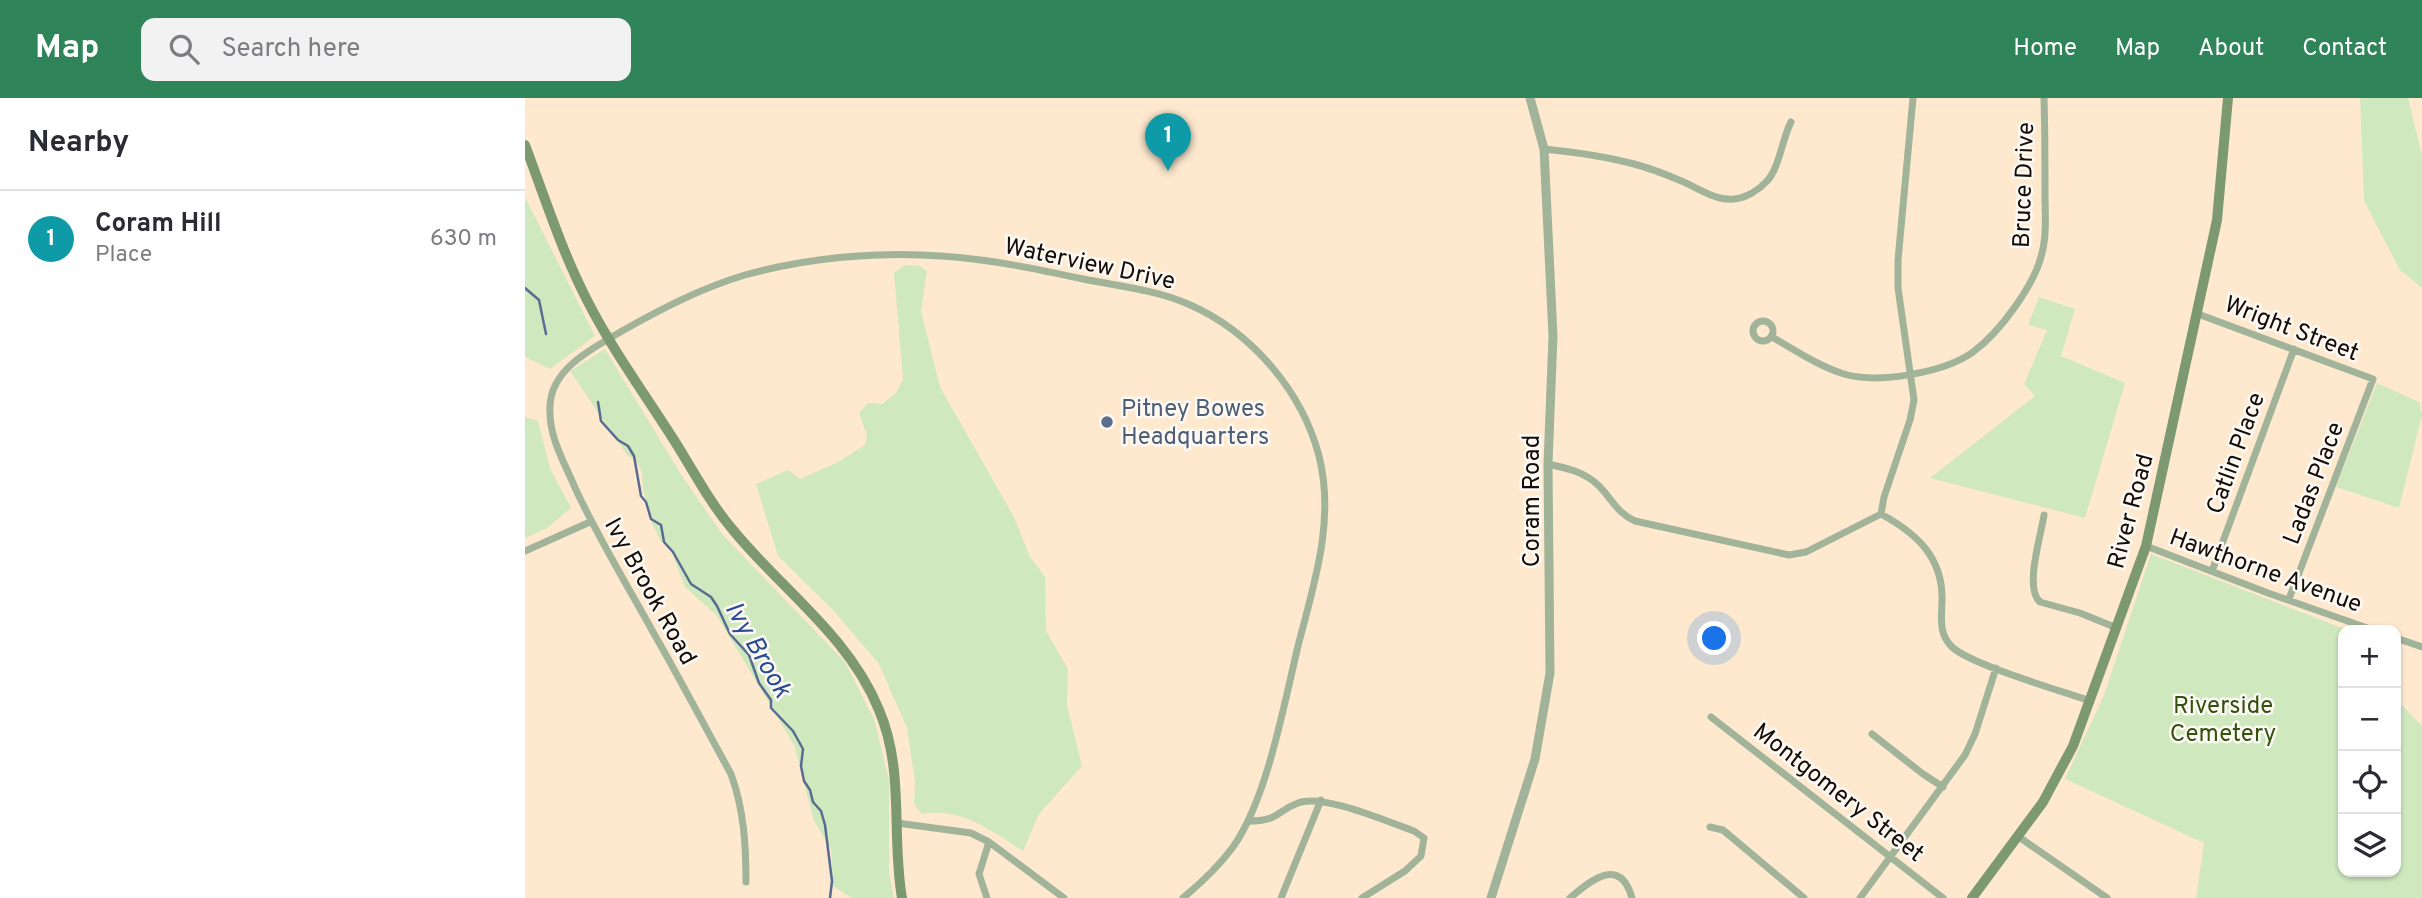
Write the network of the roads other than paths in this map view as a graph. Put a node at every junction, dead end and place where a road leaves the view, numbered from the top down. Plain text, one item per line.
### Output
1 (1913, 98) edge
2 (2045, 98) edge
3 (2228, 98) edge
4 (1531, 99) edge
5 (1791, 122) dead end
6 (525, 145) edge
7 (1544, 149) junction
8 (2198, 314) junction
9 (1773, 337) dead end
10 (610, 339) junction
11 (2294, 349) junction
12 (1910, 374) junction
13 (2373, 379) joint
14 (1548, 464) junction
15 (1881, 514) junction
16 (2044, 515) dead end
17 (590, 522) junction
18 (2146, 546) junction
19 (525, 551) edge
20 (2212, 571) junction
21 (2289, 599) junction
22 (2359, 625) edge
23 (2117, 628) junction
24 (2401, 640) edge
25 (2422, 647) edge
26 (1996, 668) junction
27 (2090, 701) junction
28 (1711, 717) dead end
29 (1872, 734) dead end
30 (1943, 787) junction
31 (1321, 800) junction
32 (1248, 821) junction
33 (897, 823) junction
34 (1710, 827) dead end
35 (2019, 837) junction
36 (989, 842) junction
37 (1891, 858) junction
38 (746, 882) dead end
39 (902, 898) edge
40 (987, 898) edge
41 (1064, 898) edge
42 (1183, 898) edge
43 (1281, 898) edge
44 (1362, 898) edge
45 (1491, 898) edge
46 (1570, 898) edge
47 (1632, 898) edge
48 (1804, 898) edge
49 (1860, 898) edge
50 (1943, 898) edge
51 (1972, 898) edge
52 (2108, 898) edge

1 - 12 street
2 - 12 street, Bruce Drive
3 - 8 main road, River Road
4 - 7 street, Coram Road
5 - 7 street
6 - 10 main road
7 - 14 street, Coram Road
8 - 11 street, Wright Street
8 - 18 main road, River Road
9 - 12 street, Bruce Drive
10 - 17 street, Ivy Brook Road
10 - 32 street, Waterview Drive
10 - 33 main road
11 - 13 street, Wright Street
11 - 20 street, Catlin Place
12 - 15 street
13 - 21 street, Ladas Place
14 - 15 street
14 - 45 street, Coram Road
15 - 26 street
16 - 23 street
17 - 19 street
17 - 38 street, Ivy Brook Road
18 - 20 street, Hawthorne Avenue
18 - 23 main road, River Road
20 - 21 street, Hawthorne Avenue
21 - 22 street, Hawthorne Avenue
23 - 27 main road, River Road
24 - 25 street
26 - 27 street
26 - 30 street
27 - 35 main road, River Road
28 - 37 street, Montgomery Street
29 - 30 street
30 - 37 street
31 - 32 street
31 - 43 street
31 - 44 street
32 - 42 street, Waterview Drive
33 - 36 street
33 - 39 main road
34 - 48 street
35 - 51 main road, River Road
35 - 52 street
36 - 40 street
36 - 41 street
37 - 49 street
37 - 50 street, Montgomery Street
46 - 47 street

